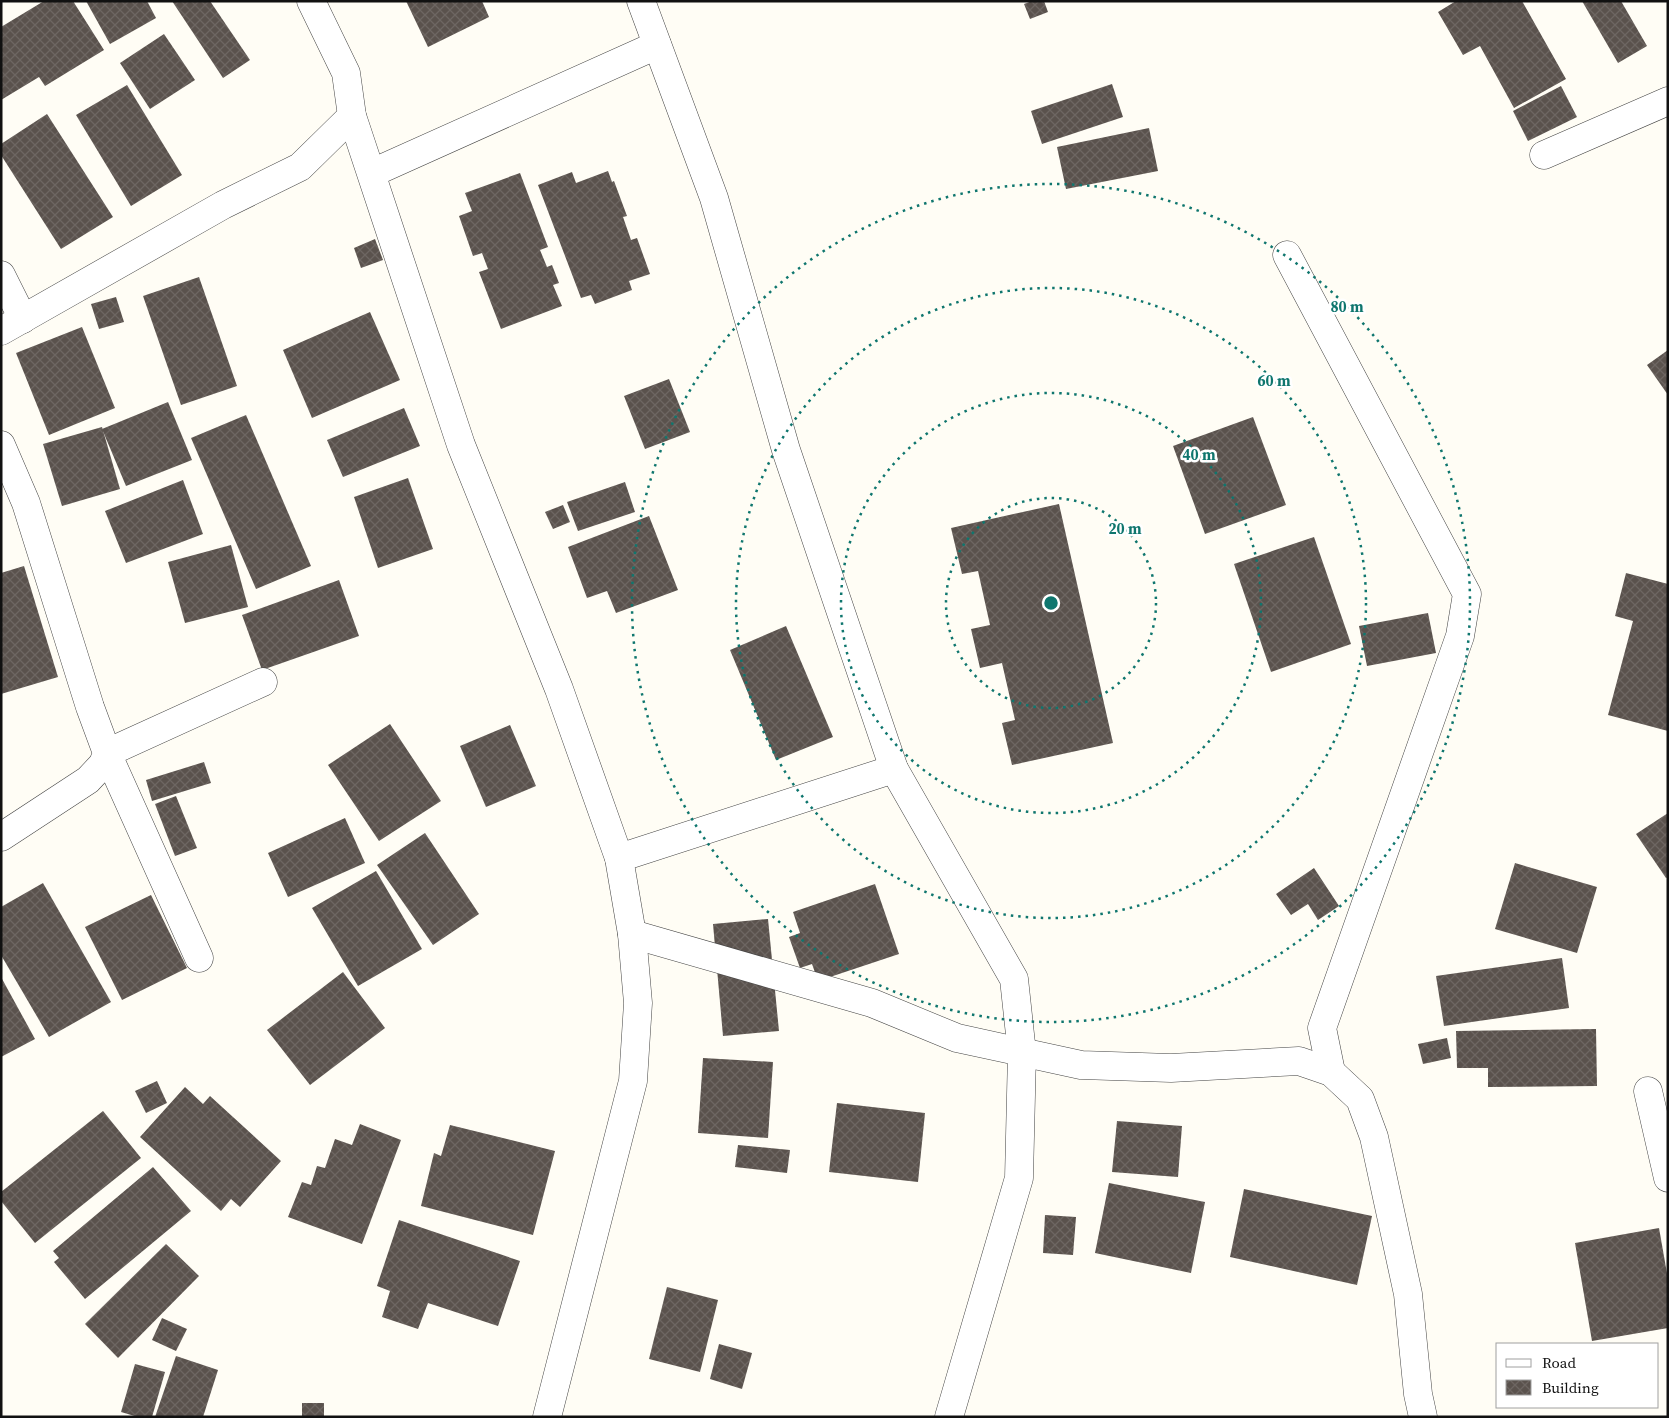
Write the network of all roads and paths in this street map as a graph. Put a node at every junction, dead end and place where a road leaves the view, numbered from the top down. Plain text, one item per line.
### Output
1 (311, 1) edge
2 (641, 1) edge
3 (657, 45) junction
4 (1668, 101) edge
5 (352, 116) junction
6 (1544, 155) dead end
7 (372, 172) junction
8 (1287, 255) dead end
9 (1, 275) edge
10 (12, 325) edge
11 (1, 445) edge
12 (263, 682) dead end
13 (107, 753) junction
14 (894, 769) junction
15 (1, 837) edge
16 (619, 858) junction
17 (632, 934) junction
18 (199, 958) dead end
19 (1022, 1053) junction
20 (1331, 1072) junction
21 (1648, 1091) dead end
22 (1668, 1178) edge
23 (547, 1417) edge
24 (949, 1417) edge
25 (1423, 1417) edge

1 - 5 street
2 - 3 street
3 - 7 street
3 - 14 street
4 - 6 street
5 - 7 street
5 - 10 street
7 - 16 street
8 - 20 street
9 - 10 street
11 - 13 street
12 - 13 street
13 - 15 street
13 - 18 street
14 - 16 street
14 - 19 street
16 - 17 street
17 - 19 street
17 - 23 street
19 - 20 street
19 - 24 street
20 - 25 street
21 - 22 street

